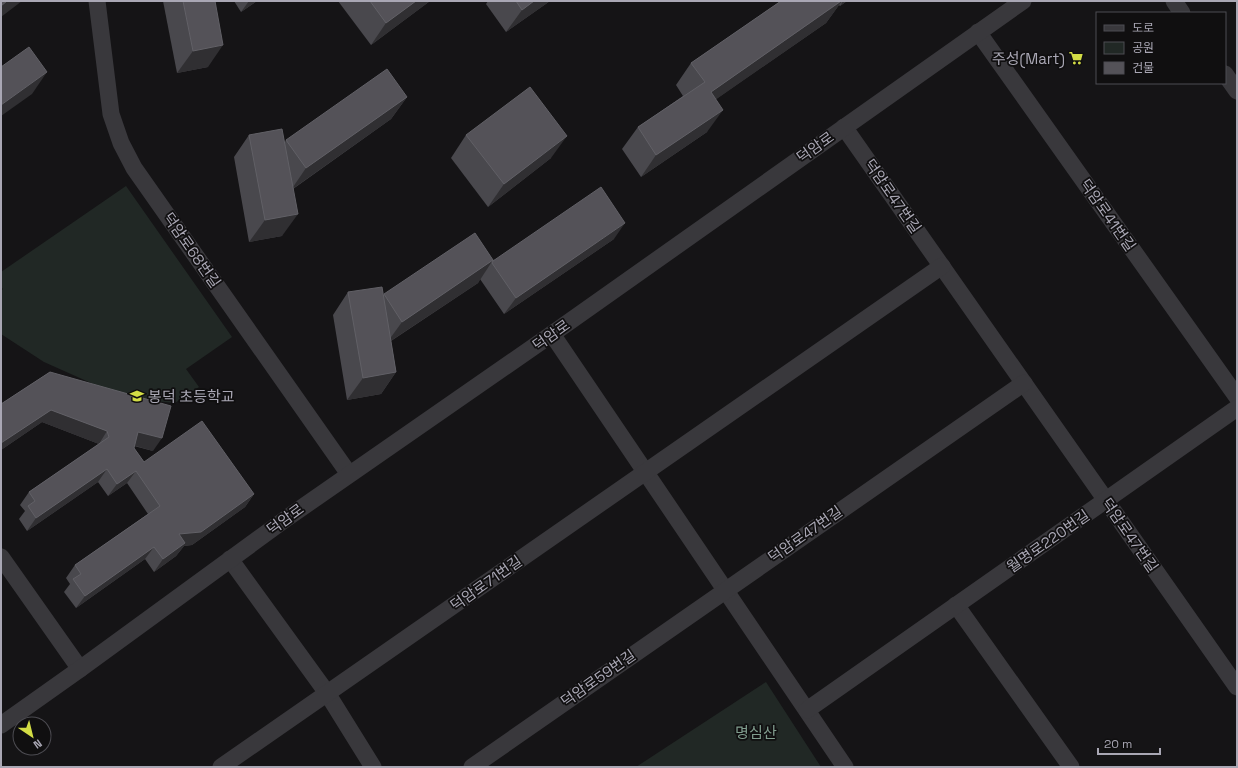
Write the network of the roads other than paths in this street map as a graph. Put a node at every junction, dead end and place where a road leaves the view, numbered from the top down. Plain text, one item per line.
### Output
1 (97, 1) edge
2 (1023, 1) edge
3 (1174, 1) edge
4 (1181, 12) edge
5 (978, 32) junction
6 (1226, 75) edge
7 (1237, 91) edge
8 (844, 127) junction
9 (942, 266) junction
10 (552, 334) junction
11 (1024, 383) junction
12 (1237, 397) edge
13 (1237, 408) edge
14 (645, 473) junction
15 (349, 474) junction
16 (1106, 500) junction
17 (1, 557) edge
18 (230, 559) junction
19 (725, 590) junction
20 (956, 605) junction
21 (80, 669) junction
22 (1237, 687) edge
23 (327, 693) junction
24 (807, 710) junction
25 (1, 725) edge
26 (221, 767) edge
27 (373, 767) edge
28 (472, 767) edge
29 (845, 767) edge
30 (1071, 767) edge

1 - 15 street, 덕암로68번길
2 - 5 street, 덕암로
3 - 4 street
5 - 8 street, 덕암로
5 - 12 street, 덕암로41번길
6 - 7 street
8 - 9 street, 덕암로47번길
8 - 10 street, 덕암로
9 - 11 street, 덕암로47번길
9 - 14 street
10 - 14 street
10 - 15 street, 덕암로
11 - 16 street, 덕암로47번길
11 - 19 street, 덕암로47번길
13 - 16 street, 월명로220번길
14 - 19 street
14 - 23 street, 덕암로71번길
15 - 18 street, 덕암로
16 - 20 street, 월명로220번길
16 - 22 street, 덕암로47번길
17 - 21 street
18 - 21 street, 덕암로
18 - 23 street
19 - 24 street
19 - 28 street, 덕암로59번길
20 - 24 street, 월명로220번길
20 - 30 street
21 - 25 street, 덕암로
23 - 26 street, 덕암로71번길
23 - 27 street
24 - 29 street

